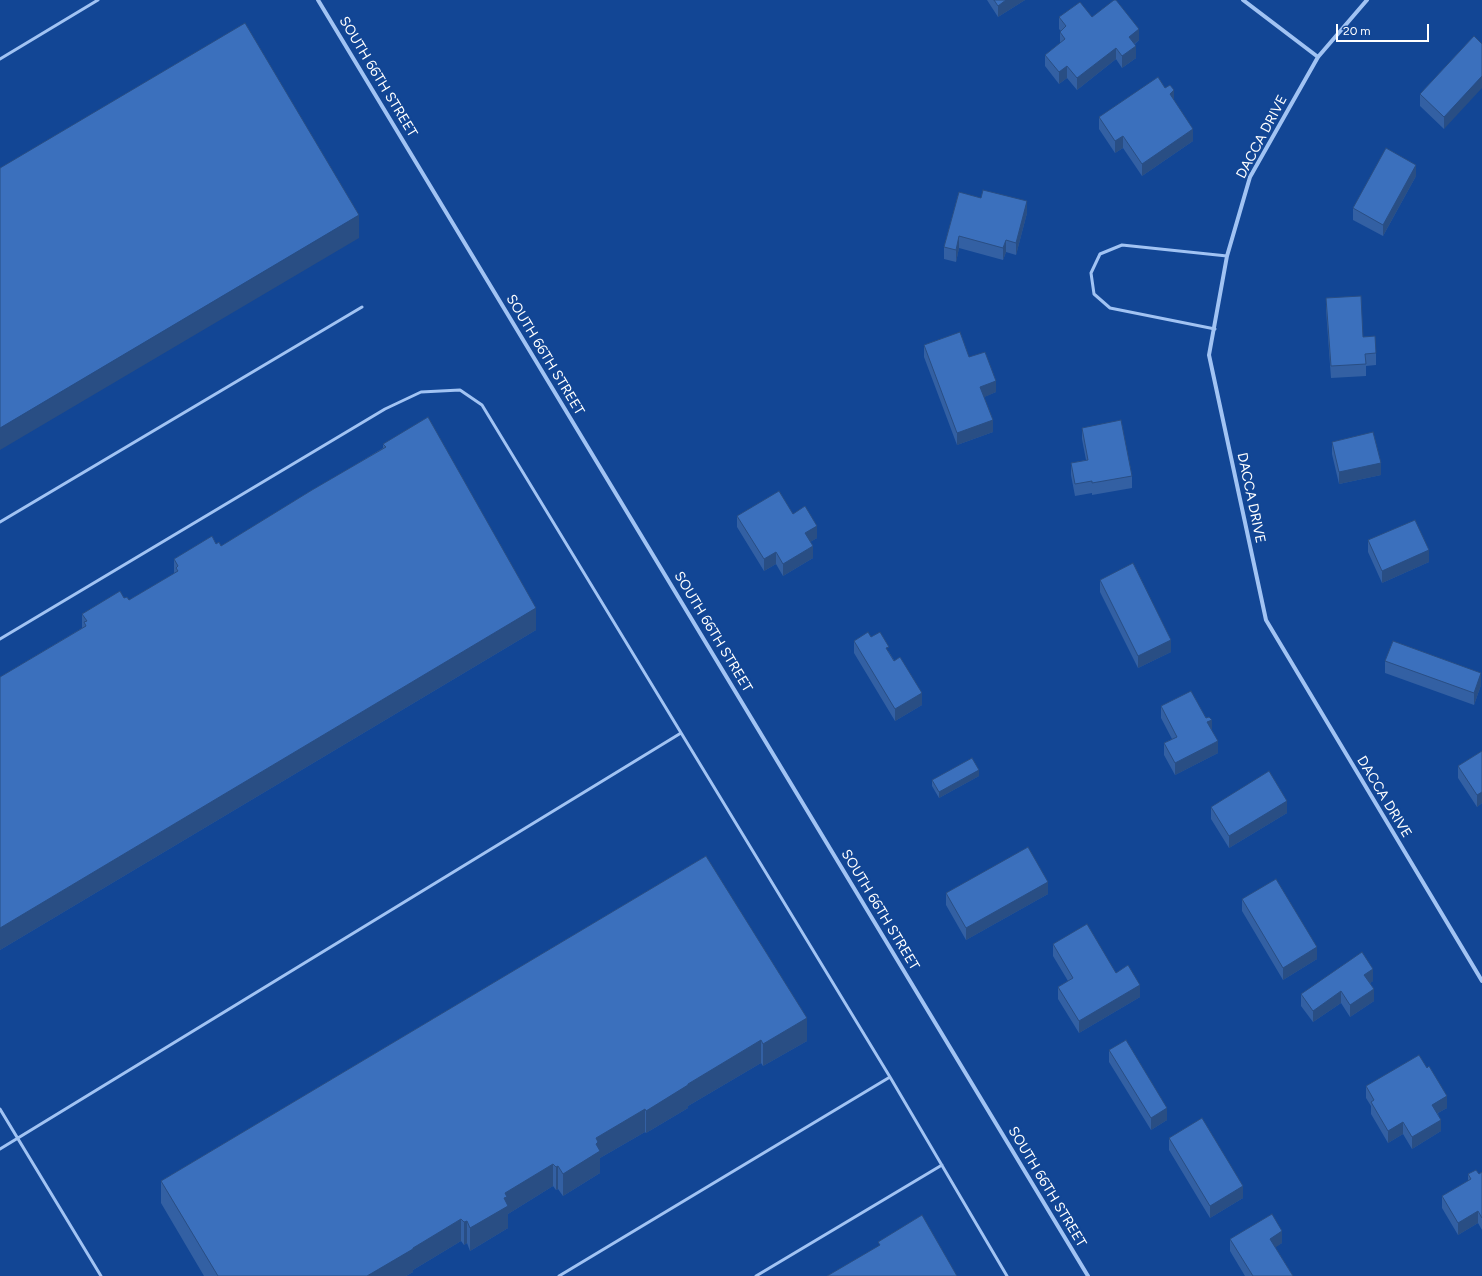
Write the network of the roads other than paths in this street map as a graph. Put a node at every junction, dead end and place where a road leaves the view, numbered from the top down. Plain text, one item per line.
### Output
1 (98, 0) edge
2 (318, 0) edge
3 (1243, 0) edge
4 (1367, 0) edge
5 (1318, 57) junction
6 (0, 58) edge
7 (1226, 256) junction
8 (362, 306) dead end
9 (1215, 329) junction
10 (0, 522) edge
11 (0, 638) edge
12 (681, 733) junction
13 (1482, 981) edge
14 (890, 1078) junction
15 (0, 1109) edge
16 (18, 1138) junction
17 (0, 1149) edge
18 (942, 1165) junction
19 (101, 1276) edge
20 (559, 1276) edge
21 (756, 1276) edge
22 (1007, 1276) edge
23 (1088, 1276) edge

1 - 6 lane
2 - 23 street, SOUTH 66TH STREET
3 - 5 street
4 - 5 street, DACCA DRIVE
5 - 7 street, DACCA DRIVE
7 - 9 street, DACCA DRIVE
7 - 9 lane
8 - 10 lane
9 - 13 street, DACCA DRIVE
11 - 12 lane
12 - 14 lane
12 - 16 lane
14 - 18 lane
14 - 20 lane
15 - 16 lane
16 - 17 lane
16 - 19 lane
18 - 21 lane
18 - 22 lane

